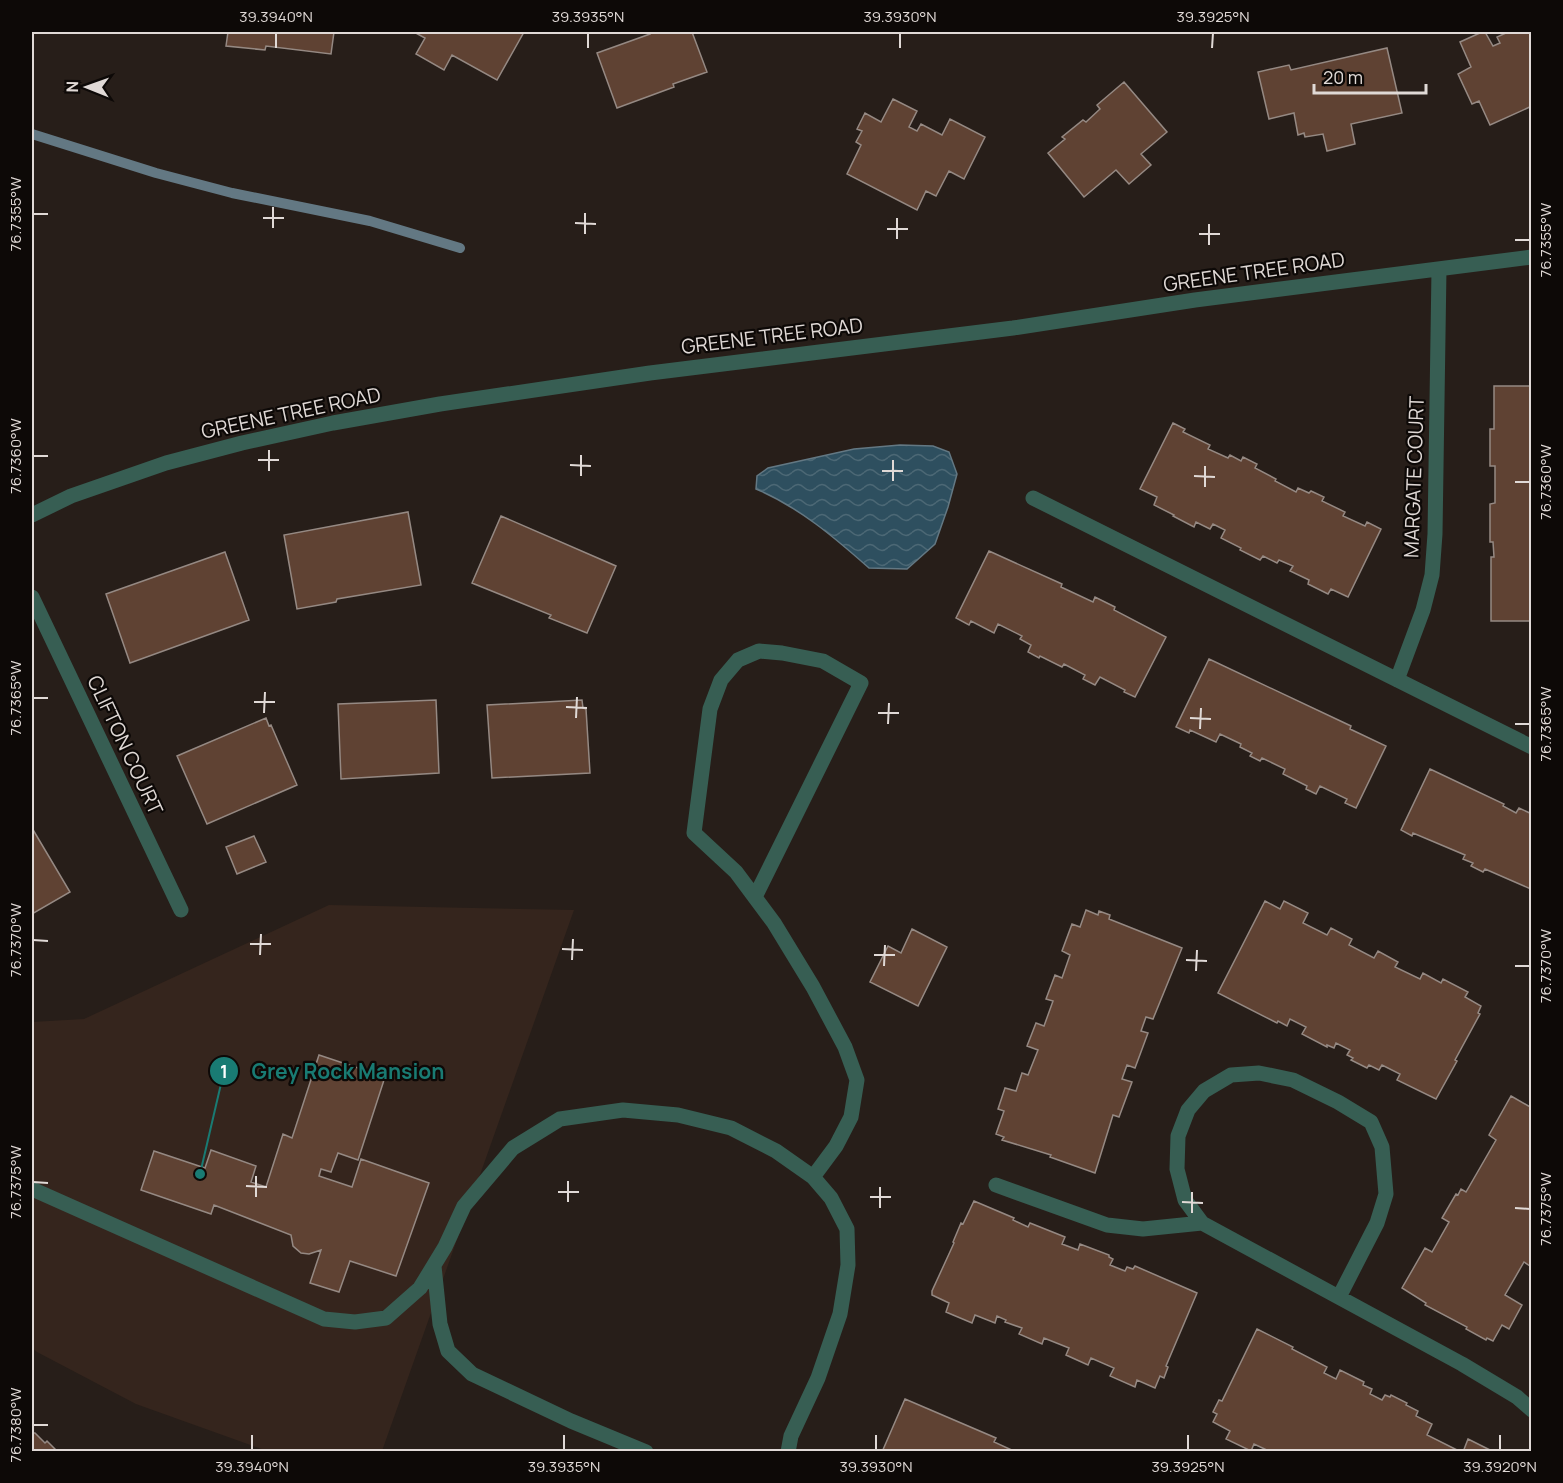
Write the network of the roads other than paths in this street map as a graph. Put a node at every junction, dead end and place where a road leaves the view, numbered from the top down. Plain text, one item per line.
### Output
1 (1532, 256) edge
2 (1439, 269) junction
3 (1034, 498) dead end
4 (32, 515) edge
5 (32, 597) edge
6 (1397, 680) junction
7 (1532, 747) edge
8 (755, 897) junction
9 (181, 910) dead end
10 (813, 1177) junction
11 (996, 1185) dead end
12 (32, 1189) edge
13 (1202, 1223) junction
14 (434, 1266) junction
15 (1339, 1297) junction
16 (1532, 1410) edge
17 (646, 1452) edge
18 (788, 1452) edge

1 - 2 street, GREENE TREE ROAD
2 - 4 street, GREENE TREE ROAD
2 - 6 street, MARGATE COURT
3 - 6 street
5 - 9 street, CLIFTON COURT
6 - 7 street
8 - 8 street
8 - 10 street
10 - 14 street
10 - 18 street
11 - 13 street
12 - 14 street
13 - 15 street
13 - 15 street
14 - 17 street
15 - 16 street

